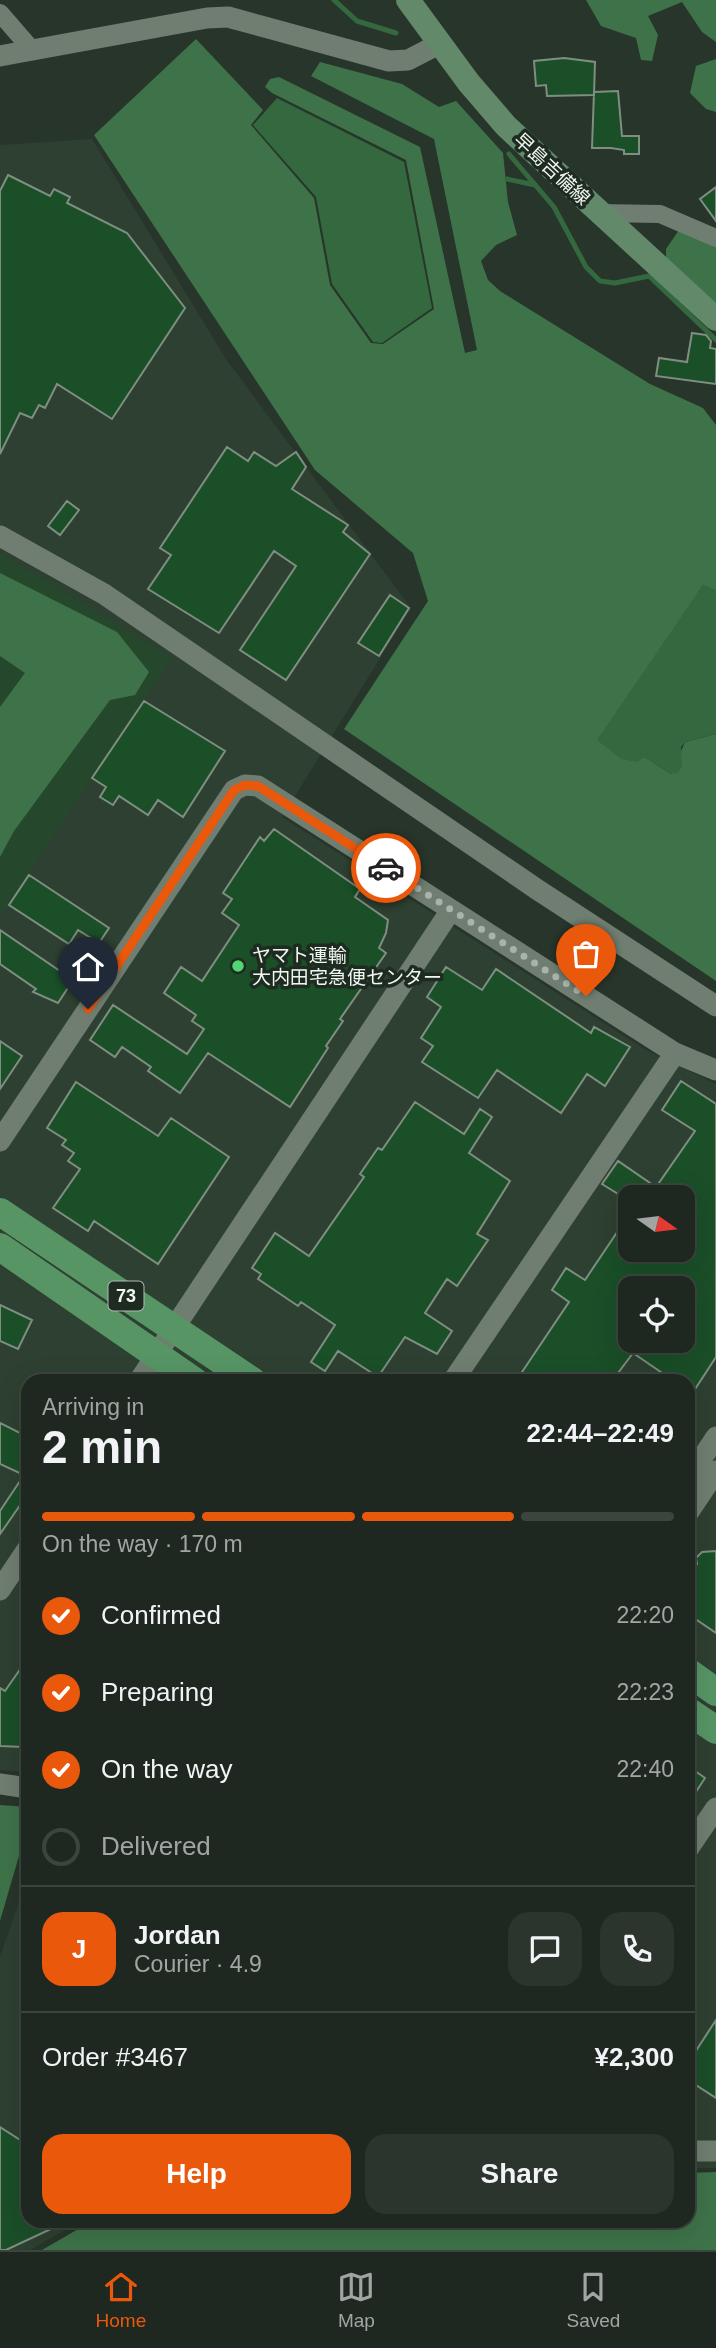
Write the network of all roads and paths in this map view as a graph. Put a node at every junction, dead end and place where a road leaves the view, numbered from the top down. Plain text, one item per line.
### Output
1 (408, 0) edge
2 (0, 13) edge
3 (439, 44) junction
4 (32, 50) junction
5 (0, 56) edge
6 (599, 213) junction
7 (716, 238) edge
8 (716, 319) edge
9 (0, 536) edge
10 (452, 910) junction
11 (716, 1006) edge
12 (675, 1053) junction
13 (716, 1070) edge
14 (0, 1141) edge
15 (0, 1212) edge
16 (0, 1247) edge
17 (174, 1328) junction
18 (156, 1355) junction
19 (144, 1374) edge
20 (184, 1374) edge
21 (242, 1374) edge
22 (458, 1374) edge
23 (716, 1437) edge
24 (695, 1468) edge
25 (716, 1471) edge
26 (695, 1502) edge
27 (21, 1554) edge
28 (6, 1566) edge
29 (0, 1590) edge
30 (695, 1677) edge
31 (716, 1692) edge
32 (695, 1716) edge
33 (716, 1730) edge
34 (0, 1784) edge
35 (21, 1787) edge
36 (716, 1808) edge
37 (695, 1839) edge
38 (695, 2151) edge
39 (716, 2151) edge

1 - 3 main road, 早島吉備線
2 - 4 street
3 - 4 street
3 - 6 main road, 早島吉備線
4 - 5 street
6 - 7 street
6 - 8 main road, 早島吉備線
9 - 11 street
10 - 12 street
10 - 14 street
10 - 17 street
12 - 13 street
12 - 22 street
15 - 17 main road, 73
16 - 18 main road, 73
17 - 18 street
17 - 21 main road, 73
18 - 19 street
18 - 20 main road, 73
23 - 24 street
25 - 26 street
27 - 28 street
28 - 29 street
30 - 31 main road
32 - 33 main road
34 - 35 street
36 - 37 street
38 - 39 street

